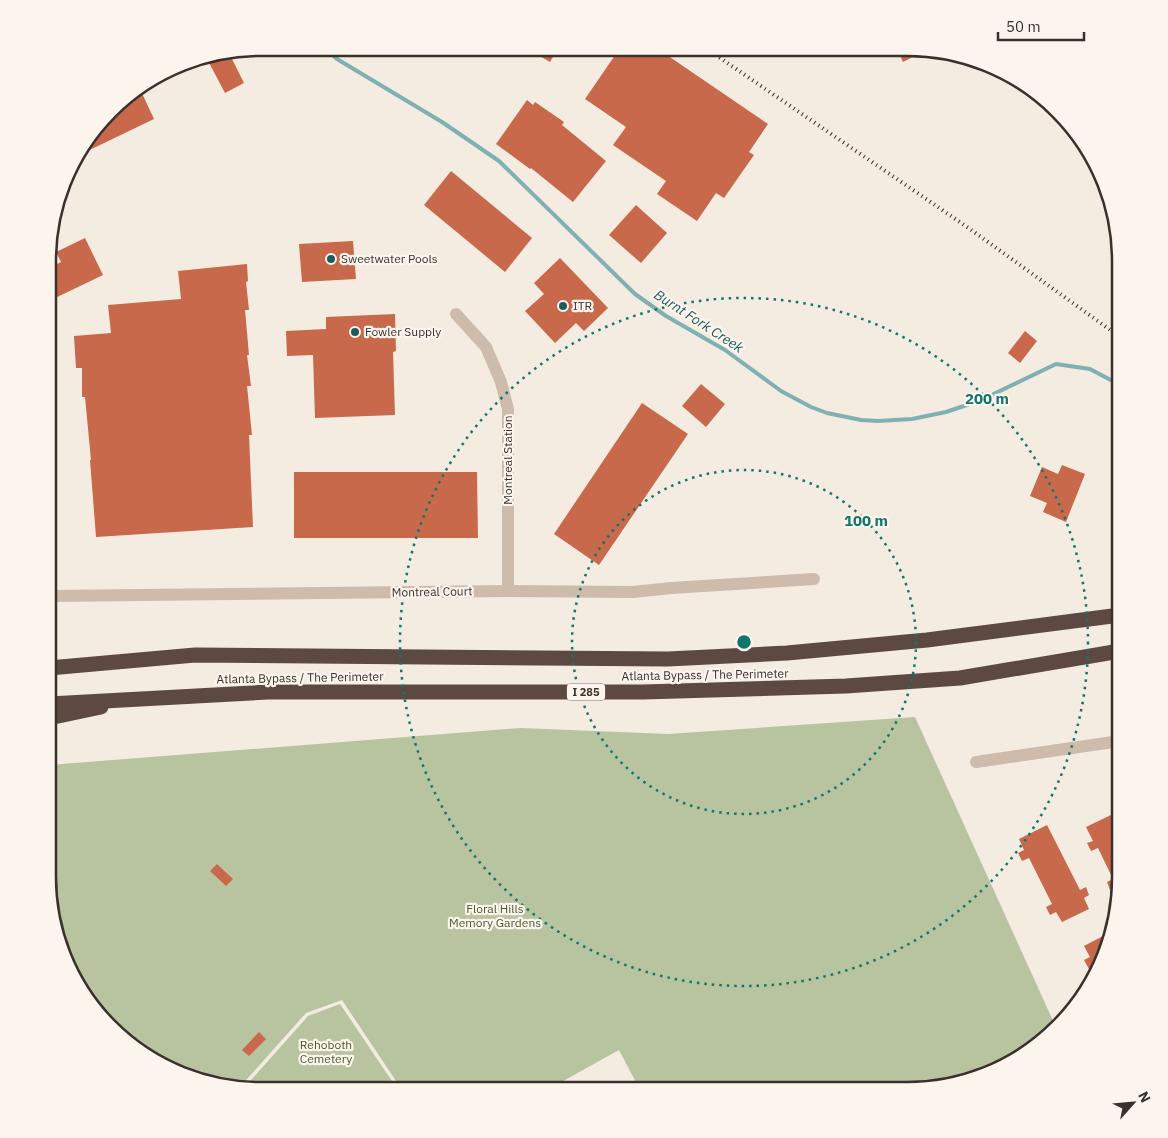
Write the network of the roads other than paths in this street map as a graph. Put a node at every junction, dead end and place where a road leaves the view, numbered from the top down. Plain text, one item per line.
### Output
1 (456, 314) dead end
2 (814, 578) dead end
3 (508, 592) junction
4 (56, 596) edge
5 (1112, 616) edge
6 (1112, 653) edge
7 (56, 667) edge
8 (145, 698) junction
9 (56, 704) edge
10 (56, 717) edge
11 (1112, 742) edge
12 (976, 762) dead end

1 - 3 street, Montreal Station
2 - 3 street, Montreal Court
3 - 4 street, Montreal Court
5 - 7 highway, Atlanta Bypass / The Perimeter
6 - 8 highway, Atlanta Bypass / The Perimeter / I 285
8 - 9 highway, Atlanta Bypass / The Perimeter / I 285
8 - 10 highway
11 - 12 street

